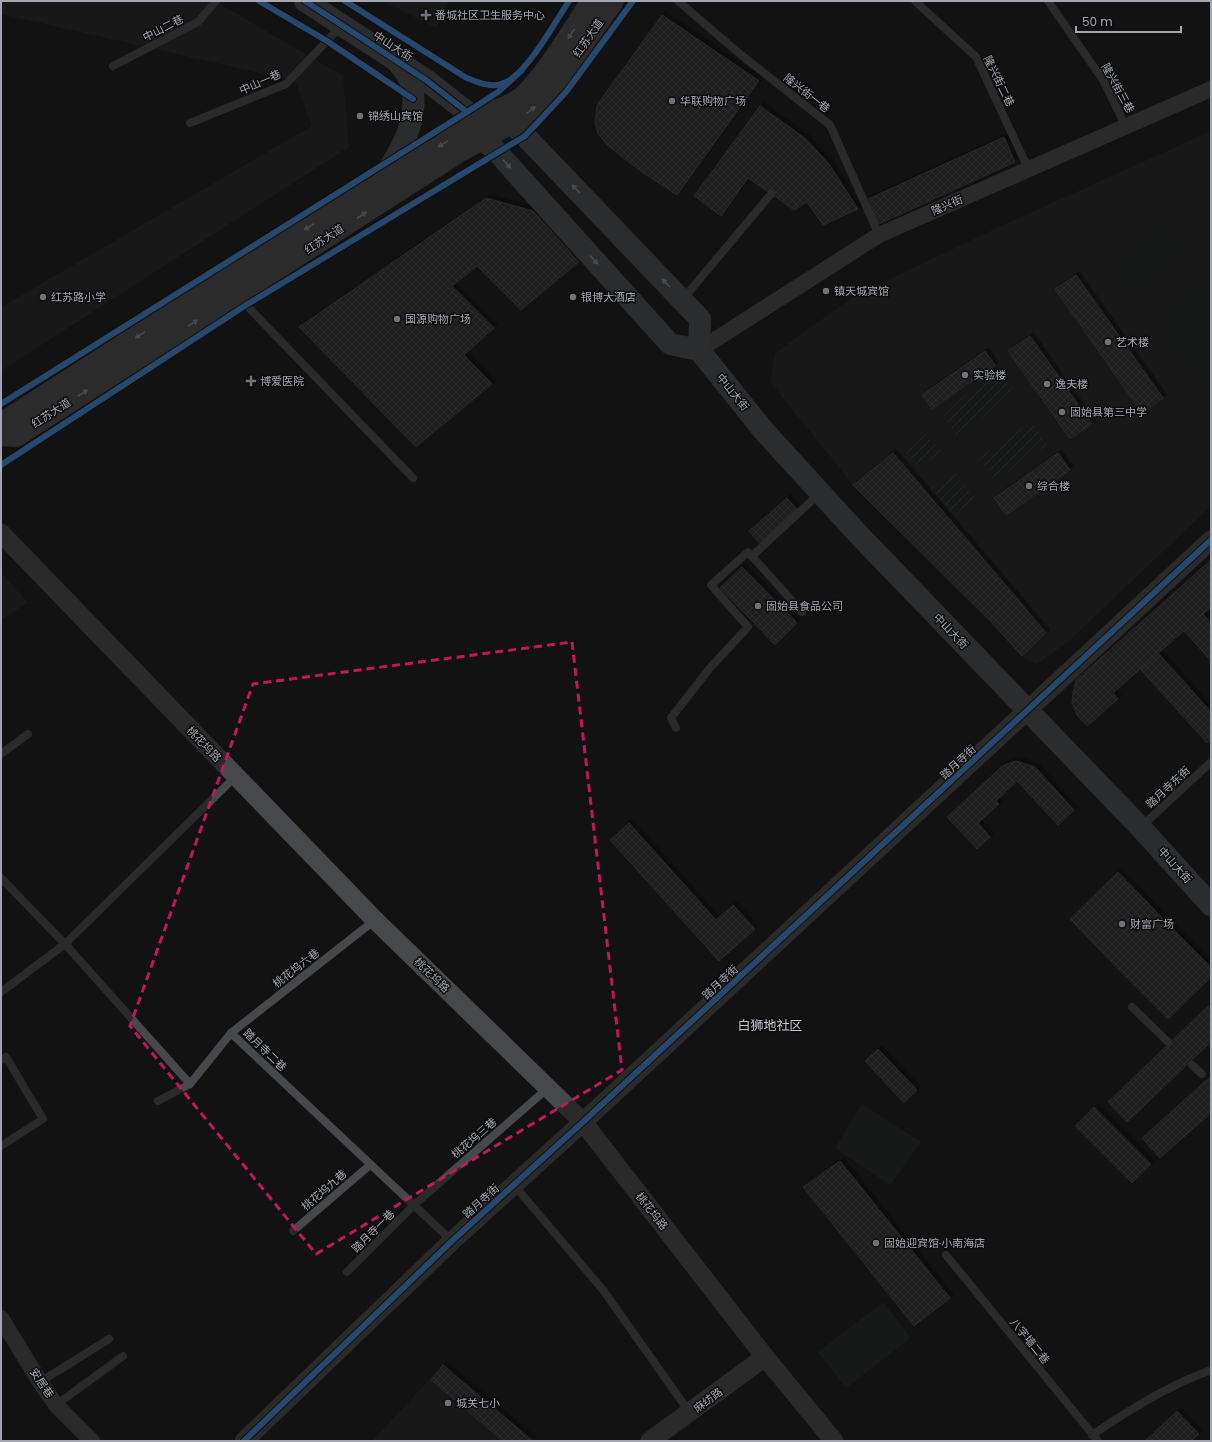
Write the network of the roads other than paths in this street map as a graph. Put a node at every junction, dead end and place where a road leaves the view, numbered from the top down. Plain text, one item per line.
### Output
1 (216, 1) edge
2 (592, 1) edge
3 (613, 1) edge
4 (678, 1) edge
5 (915, 1) edge
6 (1048, 1) edge
7 (315, 4) edge
8 (342, 25) junction
9 (397, 61) junction
10 (113, 66) dead end
11 (1211, 89) edge
12 (504, 116) junction
13 (190, 123) dead end
14 (474, 126) junction
15 (1126, 127) junction
16 (1028, 168) junction
17 (381, 181) junction
18 (771, 194) dead end
19 (879, 235) junction
20 (682, 300) junction
21 (246, 305) dead end
22 (699, 350) junction
23 (1, 435) edge
24 (413, 478) dead end
25 (821, 492) junction
26 (1, 533) edge
27 (1211, 540) edge
28 (752, 556) junction
29 (802, 612) dead end
30 (1027, 712) junction
31 (676, 728) dead end
32 (28, 734) dead end
33 (1, 754) edge
34 (1211, 762) edge
35 (236, 776) junction
36 (1141, 828) junction
37 (1, 878) edge
38 (1211, 905) edge
39 (375, 920) junction
40 (64, 944) junction
41 (1, 992) edge
42 (1132, 1007) dead end
43 (231, 1033) junction
44 (1168, 1042) dead end
45 (4, 1059) edge
46 (1192, 1065) dead end
47 (1202, 1074) dead end
48 (190, 1084) junction
49 (548, 1088) junction
50 (158, 1101) dead end
51 (583, 1122) junction
52 (1, 1146) edge
53 (370, 1165) junction
54 (514, 1185) junction
55 (414, 1205) junction
56 (293, 1231) dead end
57 (452, 1241) junction
58 (946, 1255) dead end
59 (347, 1272) dead end
60 (1, 1318) edge
61 (109, 1339) dead end
62 (123, 1356) dead end
63 (765, 1357) junction
64 (1211, 1370) edge
65 (40, 1382) junction
66 (56, 1405) junction
67 (690, 1413) junction
68 (1095, 1438) edge
69 (92, 1441) edge
70 (244, 1441) edge
71 (650, 1441) edge
72 (834, 1441) edge

1 - 10 lane, 中山二巷
2 -> 12 main road, 红苏大道
12 -> 3 main road, 红苏大道
4 - 19 lane, 隆兴街一巷
5 - 16 lane, 隆兴街二巷
6 - 15 lane, 隆兴街三巷
7 - 8 main road, 中山大街
8 - 9 main road, 中山大街
8 - 13 lane, 中山一巷
9 - 14 main road, 中山大街
9 - 17 main road
11 - 15 street, 隆兴街
12 - 14 main road, 红苏大道
20 -> 12 main road
14 -> 17 main road, 红苏大道
14 -> 22 main road, 中山大街
23 -> 14 main road, 红苏大道
15 - 16 street, 隆兴街
16 - 19 street, 隆兴街
17 -> 23 main road, 红苏大道
18 - 20 lane
19 - 22 street, 隆兴街
20 - 22 main road
21 - 24 lane
22 - 25 main road, 中山大街
25 - 28 lane
25 - 30 main road, 中山大街
26 - 35 street, 桃花坞路
27 - 30 street, 踏月寺街
28 - 29 lane
28 - 31 lane
30 - 36 main road, 中山大街
30 - 51 street, 踏月寺街
32 - 33 lane
34 - 36 lane, 踏月寺东街
35 - 39 street, 桃花坞路
35 - 40 lane
36 - 38 main road, 中山大街
37 - 40 lane
39 - 43 lane, 桃花坞六巷
39 - 49 street, 桃花坞路
40 - 41 lane
40 - 48 lane
42 - 44 lane
43 - 48 lane, 踏月寺二巷
43 - 53 lane, 踏月寺二巷
45 - 52 lane
46 - 47 lane
48 - 50 lane
49 - 51 street, 桃花坞路
49 - 55 lane, 桃花坞三巷
51 - 54 street, 踏月寺街
51 - 63 street, 桃花坞路
53 - 55 lane, 踏月寺二巷
53 - 56 lane, 桃花坞九巷
54 - 57 street, 踏月寺街
54 - 67 lane
55 - 57 lane, 踏月寺二巷
55 - 59 lane, 踏月寺一巷
57 - 70 street, 踏月寺街
58 - 68 lane, 八字墙二巷
60 - 65 street, 安居巷
61 - 65 lane
62 - 66 lane
63 - 67 street, 麻纺路
63 - 72 street, 桃花坞路
64 - 68 lane
65 - 66 street, 安居巷
66 - 69 street, 安居巷
67 - 71 street, 麻纺路

